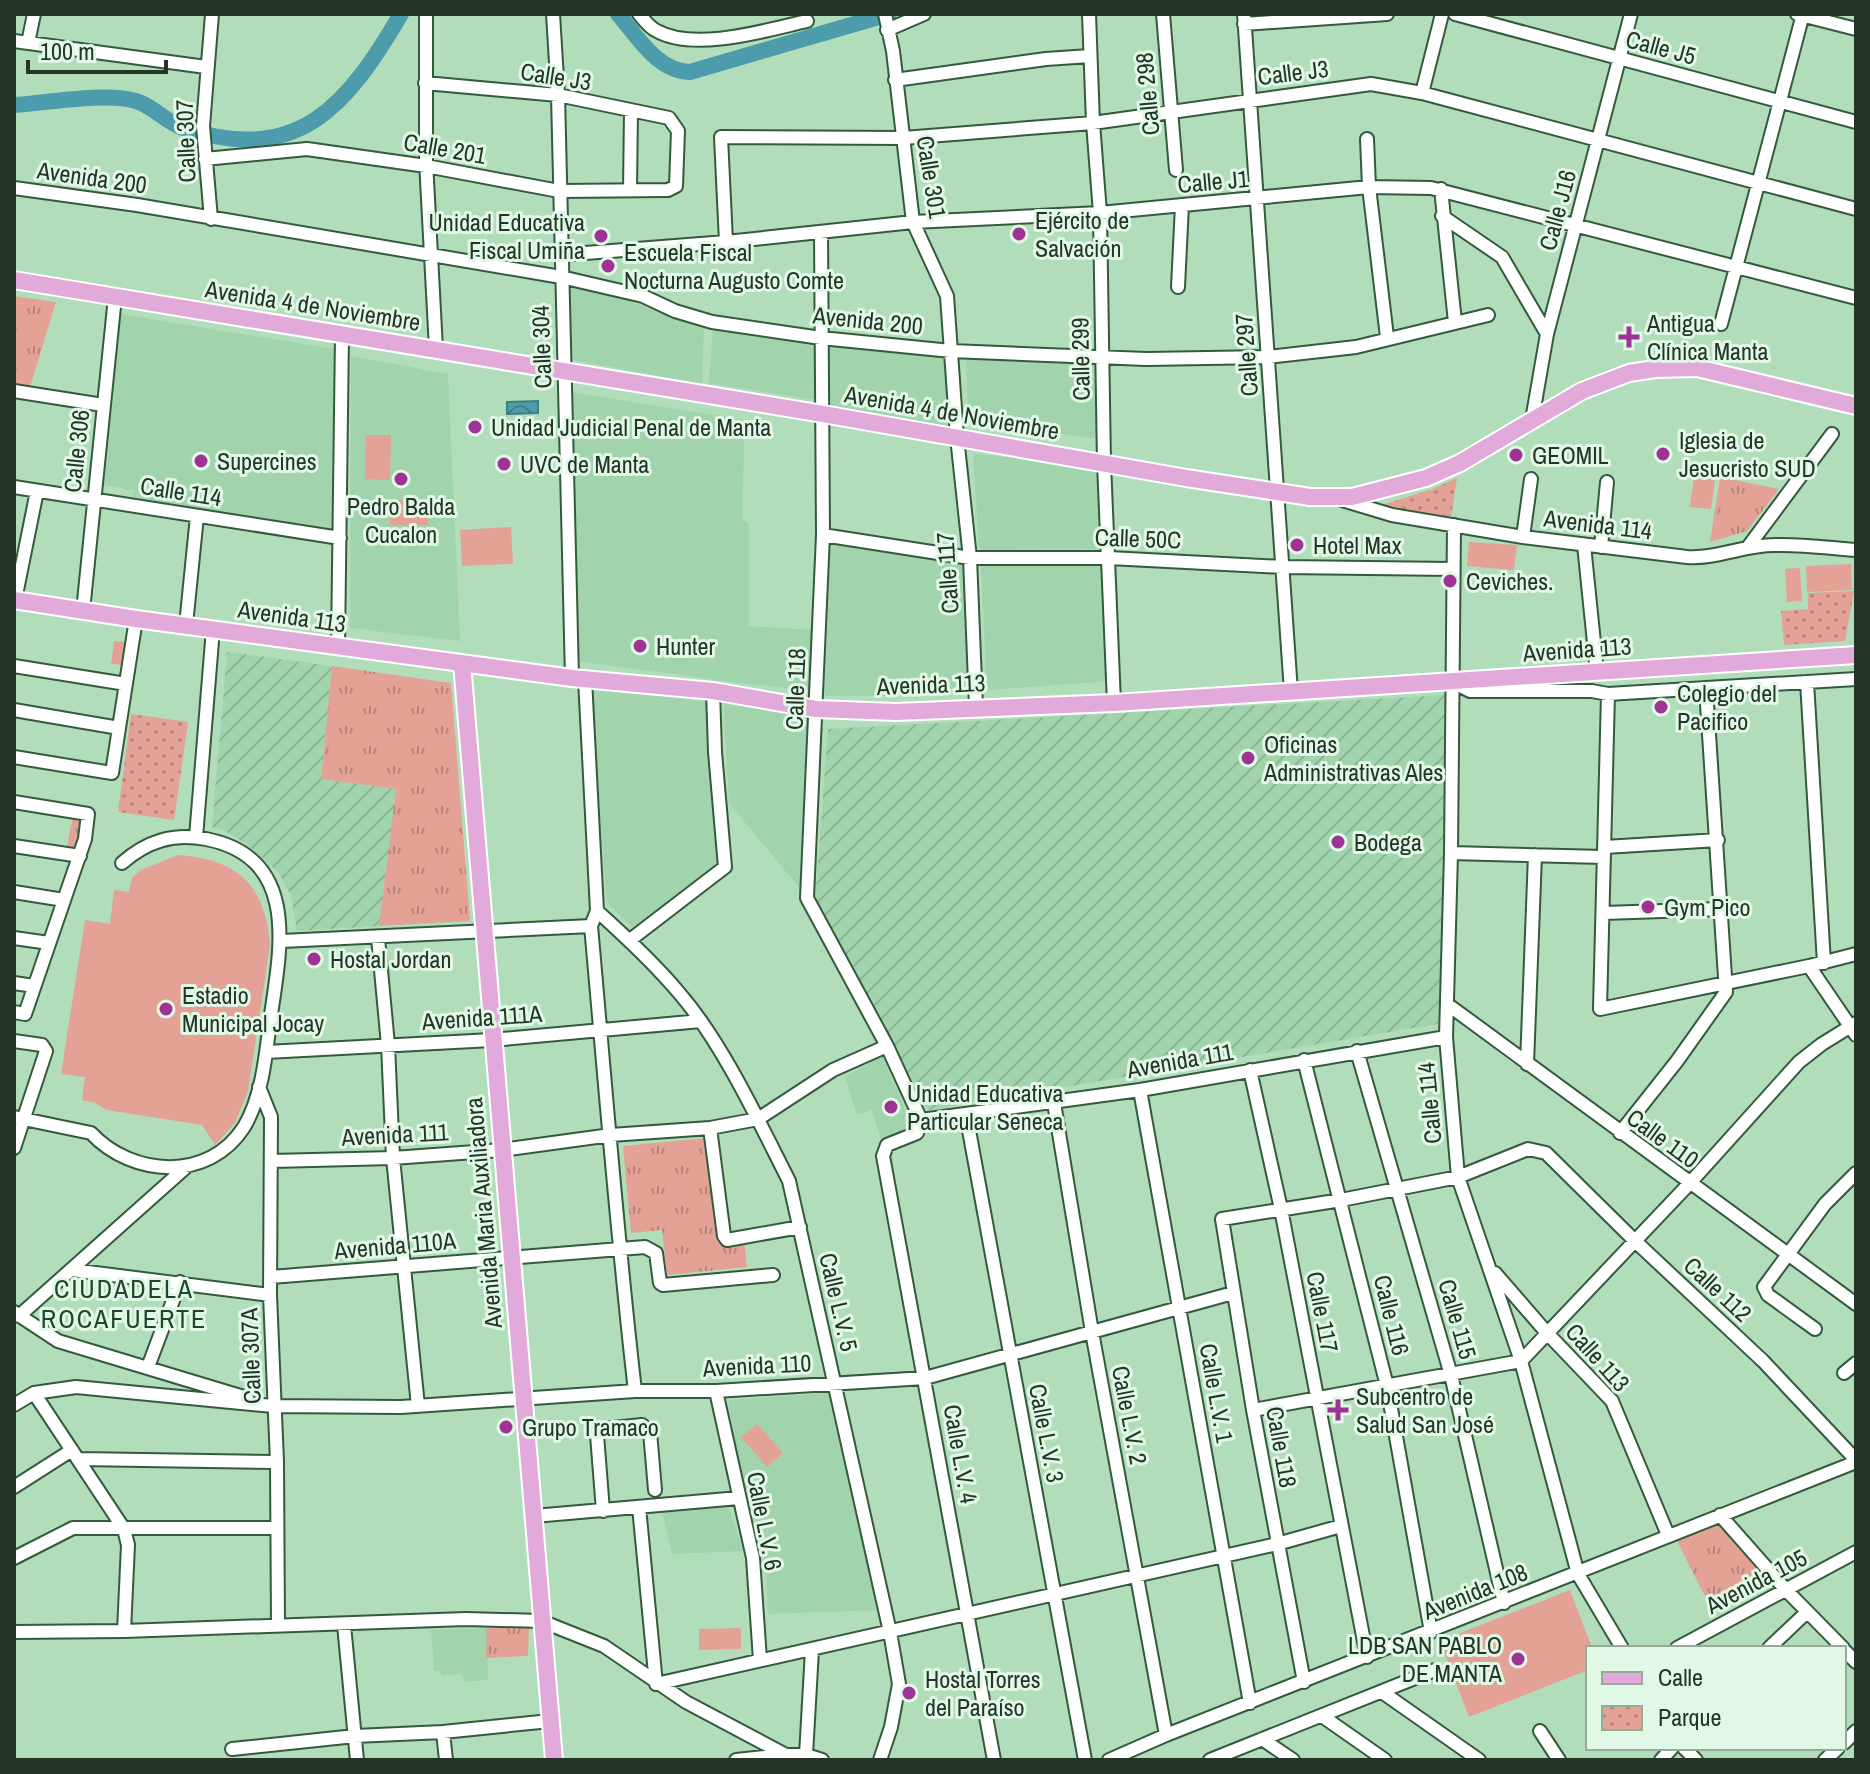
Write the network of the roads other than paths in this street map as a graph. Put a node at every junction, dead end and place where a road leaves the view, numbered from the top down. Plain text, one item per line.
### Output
1 (34, 14) edge
2 (212, 14) edge
3 (426, 14) edge
4 (553, 14) edge
5 (639, 14) edge
6 (924, 14) edge
7 (1089, 14) edge
8 (1163, 14) edge
9 (1387, 14) edge
10 (1442, 14) edge
11 (1455, 14) edge
12 (1631, 14) edge
13 (1801, 15) edge
14 (1250, 19) edge
15 (807, 21) dead end
16 (886, 22) edge
17 (1856, 29) edge
18 (14, 41) edge
19 (28, 43) junction
20 (1090, 56) junction
21 (1621, 59) junction
22 (206, 67) junction
23 (895, 80) junction
24 (425, 83) junction
25 (1422, 93) junction
26 (558, 95) junction
27 (1249, 100) junction
28 (1780, 102) junction
29 (631, 111) junction
30 (1171, 112) junction
31 (1856, 122) edge
32 (1093, 123) junction
33 (903, 138) junction
34 (1367, 139) dead end
35 (1599, 141) junction
36 (205, 153) junction
37 (426, 166) junction
38 (1176, 170) dead end
39 (1760, 184) junction
40 (676, 186) joint
41 (1369, 187) junction
42 (14, 188) edge
43 (1441, 189) junction
44 (630, 190) junction
45 (559, 191) junction
46 (1256, 200) junction
47 (1182, 205) junction
48 (1856, 209) edge
49 (1100, 213) junction
50 (1442, 216) junction
51 (211, 219) junction
52 (913, 222) junction
53 (1576, 224) junction
54 (821, 232) junction
55 (726, 242) junction
56 (432, 255) junction
57 (560, 255) junction
58 (1737, 266) junction
59 (561, 277) junction
60 (14, 280) edge
61 (1178, 287) dead end
62 (115, 297) junction
63 (1856, 298) edge
64 (1488, 315) dead end
65 (1455, 322) junction
66 (1721, 324) dead end
67 (342, 334) junction
68 (1547, 334) junction
69 (1387, 337) junction
70 (821, 338) junction
71 (436, 349) junction
72 (951, 351) junction
73 (1102, 357) junction
74 (1268, 357) junction
75 (564, 372) junction
76 (14, 391) edge
77 (103, 405) junction
78 (1856, 406) edge
79 (823, 414) junction
80 (1532, 420) junction
81 (1832, 434) dead end
82 (957, 437) junction
83 (1104, 463) junction
84 (1531, 479) dead end
85 (1607, 482) dead end
86 (14, 487) edge
87 (37, 491) junction
88 (1277, 491) junction
89 (1338, 498) junction
90 (92, 499) junction
91 (197, 516) junction
92 (1454, 525) junction
93 (823, 535) junction
94 (1523, 537) junction
95 (340, 538) junction
96 (1584, 545) junction
97 (1601, 547) junction
98 (1748, 547) junction
99 (1856, 550) edge
100 (970, 558) junction
101 (1109, 558) junction
102 (1283, 567) junction
103 (1453, 569) junction
104 (14, 600) edge
105 (83, 611) junction
106 (136, 619) junction
107 (186, 625) junction
108 (213, 629) junction
109 (338, 647) junction
110 (1856, 654) edge
111 (462, 663) junction
112 (14, 666) edge
113 (1597, 672) junction
114 (578, 679) junction
115 (1856, 679) edge
116 (1452, 682) junction
117 (1807, 682) junction
118 (126, 684) junction
119 (1706, 689) junction
120 (713, 691) junction
121 (1291, 692) junction
122 (1608, 694) junction
123 (1114, 703) junction
124 (976, 707) junction
125 (816, 709) junction
126 (14, 710) edge
127 (119, 728) junction
128 (14, 757) edge
129 (14, 802) edge
130 (196, 837) junction
131 (1718, 840) junction
132 (14, 846) edge
133 (1604, 852) junction
134 (1451, 853) junction
135 (1535, 855) junction
136 (80, 856) junction
137 (122, 863) dead end
138 (14, 892) edge
139 (64, 900) junction
140 (1721, 909) junction
141 (597, 911) junction
142 (1604, 913) junction
143 (591, 926) junction
144 (484, 931) junction
145 (14, 938) edge
146 (378, 938) junction
147 (630, 940) junction
148 (282, 941) junction
149 (49, 943) junction
150 (1856, 954) edge
151 (1824, 963) junction
152 (1809, 966) junction
153 (14, 983) edge
154 (1726, 983) junction
155 (34, 986) junction
156 (1447, 1004) junction
157 (14, 1012) edge
158 (701, 1021) junction
159 (1854, 1028) edge
160 (601, 1029) junction
161 (1446, 1037) junction
162 (492, 1040) junction
163 (14, 1041) edge
164 (388, 1045) junction
165 (887, 1046) junction
166 (1357, 1051) junction
167 (266, 1052) junction
168 (1304, 1060) junction
169 (1527, 1064) junction
170 (1250, 1070) junction
171 (259, 1087) junction
172 (1140, 1090) junction
173 (1054, 1103) junction
174 (966, 1114) junction
175 (19, 1118) edge
176 (758, 1119) junction
177 (921, 1120) junction
178 (710, 1128) junction
179 (1620, 1133) junction
180 (611, 1135) junction
181 (14, 1148) edge
182 (502, 1150) junction
183 (393, 1158) junction
184 (272, 1161) junction
185 (185, 1168) junction
186 (1856, 1173) edge
187 (1458, 1177) junction
188 (1689, 1184) junction
189 (1399, 1190) junction
190 (1341, 1200) junction
191 (1281, 1209) junction
192 (800, 1227) junction
193 (1635, 1241) junction
194 (618, 1248) junction
195 (1786, 1254) junction
196 (510, 1256) junction
197 (406, 1266) junction
198 (1491, 1267) junction
199 (72, 1270) junction
200 (773, 1275) dead end
201 (271, 1277) junction
202 (180, 1282) junction
203 (1233, 1293) junction
204 (270, 1295) junction
205 (1856, 1304) edge
206 (1179, 1306) junction
207 (17, 1314) edge
208 (1815, 1329) dead end
209 (1092, 1332) junction
210 (1547, 1333) junction
211 (1010, 1356) junction
212 (1521, 1361) junction
213 (1856, 1363) edge
214 (148, 1367) junction
215 (1844, 1373) dead end
216 (1451, 1375) junction
217 (925, 1378) junction
218 (835, 1383) junction
219 (1387, 1386) junction
220 (635, 1391) junction
221 (716, 1391) junction
222 (34, 1393) junction
223 (1318, 1399) junction
224 (523, 1400) junction
225 (14, 1405) edge
226 (273, 1406) junction
227 (418, 1406) junction
228 (1253, 1410) junction
229 (75, 1454) junction
230 (1856, 1461) edge
231 (277, 1462) junction
232 (14, 1487) edge
233 (655, 1490) dead end
234 (739, 1498) junction
235 (639, 1507) junction
236 (603, 1511) junction
237 (1720, 1515) junction
238 (534, 1516) junction
239 (1341, 1526) junction
240 (277, 1528) junction
241 (124, 1529) junction
242 (1668, 1535) junction
243 (1277, 1544) junction
244 (1856, 1552) edge
245 (1223, 1556) junction
246 (14, 1558) edge
247 (1578, 1574) junction
248 (1138, 1576) junction
249 (1786, 1590) junction
250 (1054, 1594) junction
251 (1504, 1603) junction
252 (1807, 1612) junction
253 (968, 1614) junction
254 (541, 1621) junction
255 (344, 1625) junction
256 (278, 1626) junction
257 (124, 1631) junction
258 (14, 1632) edge
259 (890, 1632) junction
260 (1431, 1632) junction
261 (1621, 1646) edge
262 (1681, 1646) edge
263 (1773, 1646) edge
264 (1840, 1646) edge
265 (812, 1650) junction
266 (1367, 1657) junction
267 (760, 1660) junction
268 (1435, 1670) dead end
269 (1304, 1682) junction
270 (656, 1684) junction
271 (1382, 1692) junction
272 (1250, 1703) junction
273 (1322, 1716) junction
274 (550, 1721) junction
275 (1540, 1731) dead end
276 (443, 1732) junction
277 (1166, 1735) junction
278 (355, 1736) junction
279 (1262, 1739) junction
280 (232, 1749) dead end
281 (786, 1755) junction
282 (806, 1755) junction
283 (1556, 1755) edge
284 (357, 1760) edge
285 (446, 1760) edge
286 (554, 1760) edge
287 (736, 1760) edge
288 (822, 1760) edge
289 (880, 1760) edge
290 (994, 1760) edge
291 (1085, 1760) edge
292 (1109, 1760) edge
293 (1210, 1760) edge
294 (1293, 1760) edge
295 (1385, 1760) edge
296 (1479, 1760) edge
297 (1542, 1760) edge

1 - 19 street
2 - 22 street, Calle 307
3 - 24 street
4 - 26 street, Calle 304
5 - 15 street
6 - 16 street
7 - 20 street, Calle 299
8 - 30 street, Calle 298
9 - 14 street
10 - 25 street
11 - 21 street, Calle J5
12 - 21 street, Calle J16
13 - 17 street
13 - 28 street
14 - 27 street, Calle 297
16 - 23 street, Calle 301
18 - 19 street
19 - 22 street
20 - 23 street
20 - 32 street, Calle 299
21 - 28 street, Calle J5
21 - 35 street, Calle J16
22 - 36 street, Calle 307
23 - 33 street, Calle 301
24 - 26 street, Calle J3
24 - 37 street
25 - 27 street, Calle J3
25 - 35 street, Calle J3
26 - 29 street, Calle J3
26 - 45 street, Calle 304
27 - 30 street, Calle J3
27 - 46 street, Calle 297
28 - 31 street, Calle J5
28 - 39 street
29 - 40 street, Calle J3
29 - 44 street
30 - 32 street, Calle J3
30 - 38 street, Calle 298
32 - 33 street, Calle J3
32 - 49 street, Calle 299
33 - 52 street, Calle 301
33 - 55 street, Calle J3
34 - 41 street
35 - 39 street, Calle J3
35 - 53 street, Calle J16
36 - 37 street, Calle 201
36 - 51 street, Calle 307
37 - 45 street, Calle 201
37 - 56 street
39 - 48 street, Calle J3
39 - 58 street
40 - 44 street, Calle 201
41 - 43 street, Calle J1
41 - 46 street, Calle J1
41 - 69 street
42 - 51 street, Avenida 200
43 - 50 street
43 - 53 street, Calle J1
44 - 45 street, Calle 201
45 - 57 street, Calle 304
46 - 47 street, Calle J1
46 - 74 street, Calle 297
47 - 49 street, Calle J1
47 - 61 street
49 - 52 street, Calle J1
49 - 73 street, Calle 299
50 - 65 street
50 - 68 street
51 - 56 street, Avenida 200
52 - 54 street, Calle J1
52 - 72 street, Calle 301
53 - 58 street, Calle J1
53 - 68 street, Calle J16
54 - 55 street, Calle J1
54 - 70 street, Calle 118
55 - 57 street, Calle J1
56 - 59 street, Avenida 200
56 - 71 street
57 - 59 street, Calle 304
58 - 63 street, Calle J1
58 - 66 street
59 - 70 street, Avenida 200
59 - 75 street, Calle 304
60 - 62 main road, Avenida 4 de Noviembre
62 - 67 main road, Avenida 4 de Noviembre
62 - 77 street, Calle 306
64 - 65 street, Avenida 200
65 - 69 street, Avenida 200
67 - 71 main road, Avenida 4 de Noviembre
67 - 95 street
68 - 80 street, Calle J16
69 - 74 street, Avenida 200
70 - 72 street, Avenida 200
70 - 79 street, Calle 118
71 - 75 main road, Avenida 4 de Noviembre
72 - 73 street, Avenida 200
72 - 82 street, Calle 301
73 - 74 street, Avenida 200
73 - 83 street, Calle 299
74 - 88 street, Calle 297
75 - 79 main road, Avenida 4 de Noviembre
75 - 114 street, Calle 304
76 - 77 street
77 - 90 street, Calle 306
78 - 80 main road, Avenida 4 de Noviembre
79 - 82 main road, Avenida 4 de Noviembre
79 - 93 street, Calle 118
80 - 89 main road, Avenida 4 de Noviembre
81 - 98 street
82 - 83 main road, Avenida 4 de Noviembre
82 - 100 street, Calle 117
83 - 88 main road, Avenida 4 de Noviembre
83 - 101 street, Calle 299
84 - 94 street
85 - 97 street
86 - 87 street, Calle 114
87 - 90 street, Calle 114
87 - 104 street
88 - 89 main road, Avenida 4 de Noviembre
88 - 102 street, Calle 297
89 - 92 street, Avenida 114
90 - 91 street, Calle 114
90 - 105 street, Calle 306
91 - 95 street, Calle 114
91 - 107 street
92 - 94 street, Avenida 114
92 - 103 street, Calle 114
93 - 100 street, Calle 50C
93 - 125 street, Calle 118
94 - 96 street, Avenida 114
95 - 109 street
96 - 97 street, Avenida 114
96 - 113 street
97 - 98 street, Avenida 114
98 - 99 street, Avenida 114
100 - 101 street, Calle 50C
100 - 124 street, Calle 117
101 - 102 street, Calle 50C
101 - 123 street, Calle 299
102 - 103 street, Calle 50C
102 - 121 street, Calle 297
103 - 116 street, Calle 114
104 - 105 main road, Avenida 113
105 - 106 main road, Avenida 113
106 - 107 main road, Avenida 113
106 - 118 street
107 - 108 main road, Avenida 113
108 - 109 main road, Avenida 113
108 - 130 street
109 - 111 main road, Avenida 113
110 - 113 main road, Avenida 113
111 - 114 main road, Avenida 113
111 - 144 main road, Avenida Maria Auxiliadora
112 - 118 street
113 - 116 main road, Avenida 113
114 - 120 main road, Avenida 113
114 - 141 street, Calle 304
115 - 117 street
116 - 121 main road, Avenida 113
116 - 122 street
116 - 134 street, Calle 114
117 - 119 street
117 - 151 street
118 - 127 street
119 - 122 street
119 - 131 street
120 - 125 main road, Avenida 113
120 - 147 street
121 - 123 main road, Avenida 113
122 - 133 street
123 - 124 main road, Avenida 113
124 - 125 main road, Avenida 113
125 - 165 street, Calle 118
126 - 127 street
127 - 128 street
129 - 136 street
130 - 137 street
130 - 148 street
131 - 133 street
131 - 140 street
132 - 136 street
133 - 135 street
133 - 142 street
134 - 135 street
134 - 156 street, Calle 114
135 - 169 street
136 - 139 street
138 - 139 street
139 - 149 street
140 - 142 street
140 - 154 street
141 - 143 street
141 - 147 street, Calle L.V. 5
142 - 154 street
143 - 144 street
143 - 160 street
144 - 146 street
144 - 162 main road, Avenida Maria Auxiliadora
145 - 149 street
146 - 148 street
146 - 164 street
147 - 158 street, Calle L.V. 5
148 - 167 street
149 - 155 street
150 - 151 street
151 - 152 street
152 - 154 street
152 - 159 street
153 - 155 street
154 - 179 street
155 - 157 street
156 - 161 street, Calle 114
156 - 169 street, Calle 110
158 - 160 street, Avenida 111A
158 - 176 street, Calle L.V. 5
159 - 188 street
160 - 162 street, Avenida 111A
160 - 180 street
161 - 166 street, Avenida 111
161 - 187 street, Calle 114
162 - 164 street, Avenida 111A
162 - 182 main road, Avenida Maria Auxiliadora
163 - 175 street
164 - 167 street, Avenida 111A
164 - 183 street
165 - 176 street
165 - 177 street, Calle 118
166 - 168 street, Avenida 111
166 - 189 street, Calle 115
167 - 171 street
168 - 170 street, Avenida 111
168 - 190 street, Calle 116
169 - 179 street, Calle 110
170 - 172 street, Avenida 111
170 - 191 street, Calle 117
171 - 184 street, Calle 307A
171 - 185 street
172 - 173 street, Avenida 111
172 - 206 street, Calle L.V. 1
173 - 174 street, Avenida 111
173 - 209 street, Calle L.V. 2
174 - 177 street, Avenida 111
174 - 211 street, Calle L.V. 3
175 - 181 street
175 - 185 street
176 - 178 street, Avenida 111
176 - 192 street, Calle L.V. 5
177 - 217 street, Calle L.V. 4
178 - 180 street, Avenida 111
178 - 192 street
179 - 188 street, Calle 110
180 - 182 street, Avenida 111
180 - 194 street
182 - 183 street, Avenida 111
182 - 196 main road, Avenida Maria Auxiliadora
183 - 184 street, Avenida 111
183 - 197 street
184 - 201 street, Calle 307A
185 - 199 street
186 - 195 street
187 - 189 street
187 - 193 street, Calle 112
187 - 198 street, Calle 114
188 - 193 street
188 - 195 street, Calle 110
189 - 190 street
189 - 216 street, Calle 115
190 - 191 street
190 - 219 street, Calle 116
191 - 203 street, Calle 118
191 - 223 street, Calle 117
192 - 218 street, Calle L.V. 5
193 - 210 street
193 - 230 street, Calle 112
194 - 196 street, Avenida 110A
194 - 200 street, Avenida 110A
194 - 220 street
195 - 205 street, Calle 110
195 - 208 street
196 - 197 street, Avenida 110A
196 - 224 main road, Avenida Maria Auxiliadora
197 - 201 street, Avenida 110A
197 - 227 street
198 - 210 street, Calle 113
198 - 212 street, Calle 114
199 - 202 street
199 - 207 street
201 - 204 street, Calle 307A
202 - 204 street
202 - 214 street
203 - 206 street, Avenida 110
203 - 228 street, Calle 118
204 - 226 street, Calle 307A
206 - 209 street, Avenida 110
206 - 245 street, Calle L.V. 1
207 - 214 street
209 - 211 street, Avenida 110
209 - 248 street, Calle L.V. 2
210 - 212 street
210 - 242 street, Calle 113
211 - 217 street, Avenida 110
211 - 250 street, Calle L.V. 3
212 - 216 street
212 - 247 street, Calle 114
213 - 215 street
214 - 226 street
216 - 219 street
216 - 251 street, Calle 115
217 - 218 street, Avenida 110
217 - 253 street, Calle L.V. 4
218 - 221 street, Avenida 110
218 - 259 street, Calle L.V. 5
219 - 223 street
219 - 260 street, Calle 116
220 - 221 street, Avenida 110
220 - 224 street, Avenida 110
221 - 234 street, Calle L.V. 6
222 - 225 street
222 - 226 street
222 - 229 street
223 - 228 street
223 - 239 street, Calle 117
224 - 227 street, Avenida 110
224 - 238 main road, Avenida Maria Auxiliadora
226 - 227 street, Avenida 110
226 - 231 street, Calle 307A
228 - 243 street, Calle 118
229 - 231 street
229 - 232 street
229 - 241 street
230 - 237 street, Avenida 108
231 - 240 street, Calle 307A
233 - 236 street
234 - 235 street
234 - 267 street, Calle L.V. 6
235 - 236 street
235 - 270 street
236 - 238 street
237 - 242 street, Avenida 108
237 - 249 street
238 - 254 main road, Avenida Maria Auxiliadora
239 - 243 street
239 - 266 street, Calle 117
240 - 241 street
240 - 256 street, Calle 307A
241 - 246 street
241 - 257 street
242 - 247 street, Avenida 108
243 - 245 street
243 - 269 street, Calle 118
244 - 249 street, Avenida 105
245 - 248 street
245 - 272 street, Calle L.V. 1
247 - 251 street, Avenida 108
247 - 261 street, Calle 114
248 - 250 street
248 - 277 street, Calle L.V. 2
249 - 252 street
249 - 262 street, Avenida 105
250 - 253 street
250 - 291 street, Calle L.V. 3
251 - 260 street, Avenida 108
252 - 263 street
252 - 264 street
253 - 259 street
253 - 290 street, Calle L.V. 4
254 - 255 street
254 - 270 street
254 - 274 main road, Avenida Maria Auxiliadora
255 - 256 street
255 - 278 street
256 - 257 street
257 - 258 street
259 - 265 street
259 - 289 street, Calle L.V. 5
260 - 266 street, Avenida 108
265 - 267 street
265 - 282 street
266 - 269 street, Avenida 108
267 - 270 street
268 - 271 street
269 - 272 street, Avenida 108
270 - 281 street
271 - 273 street
271 - 296 street
272 - 277 street, Avenida 108
273 - 279 street
273 - 295 street
274 - 276 street
274 - 286 main road, Avenida Maria Auxiliadora
275 - 283 street
276 - 278 street
276 - 285 street
277 - 292 street, Avenida 108
278 - 280 street
278 - 284 street
279 - 293 street
279 - 294 street
281 - 282 street
281 - 287 street
282 - 288 street
283 - 297 street

